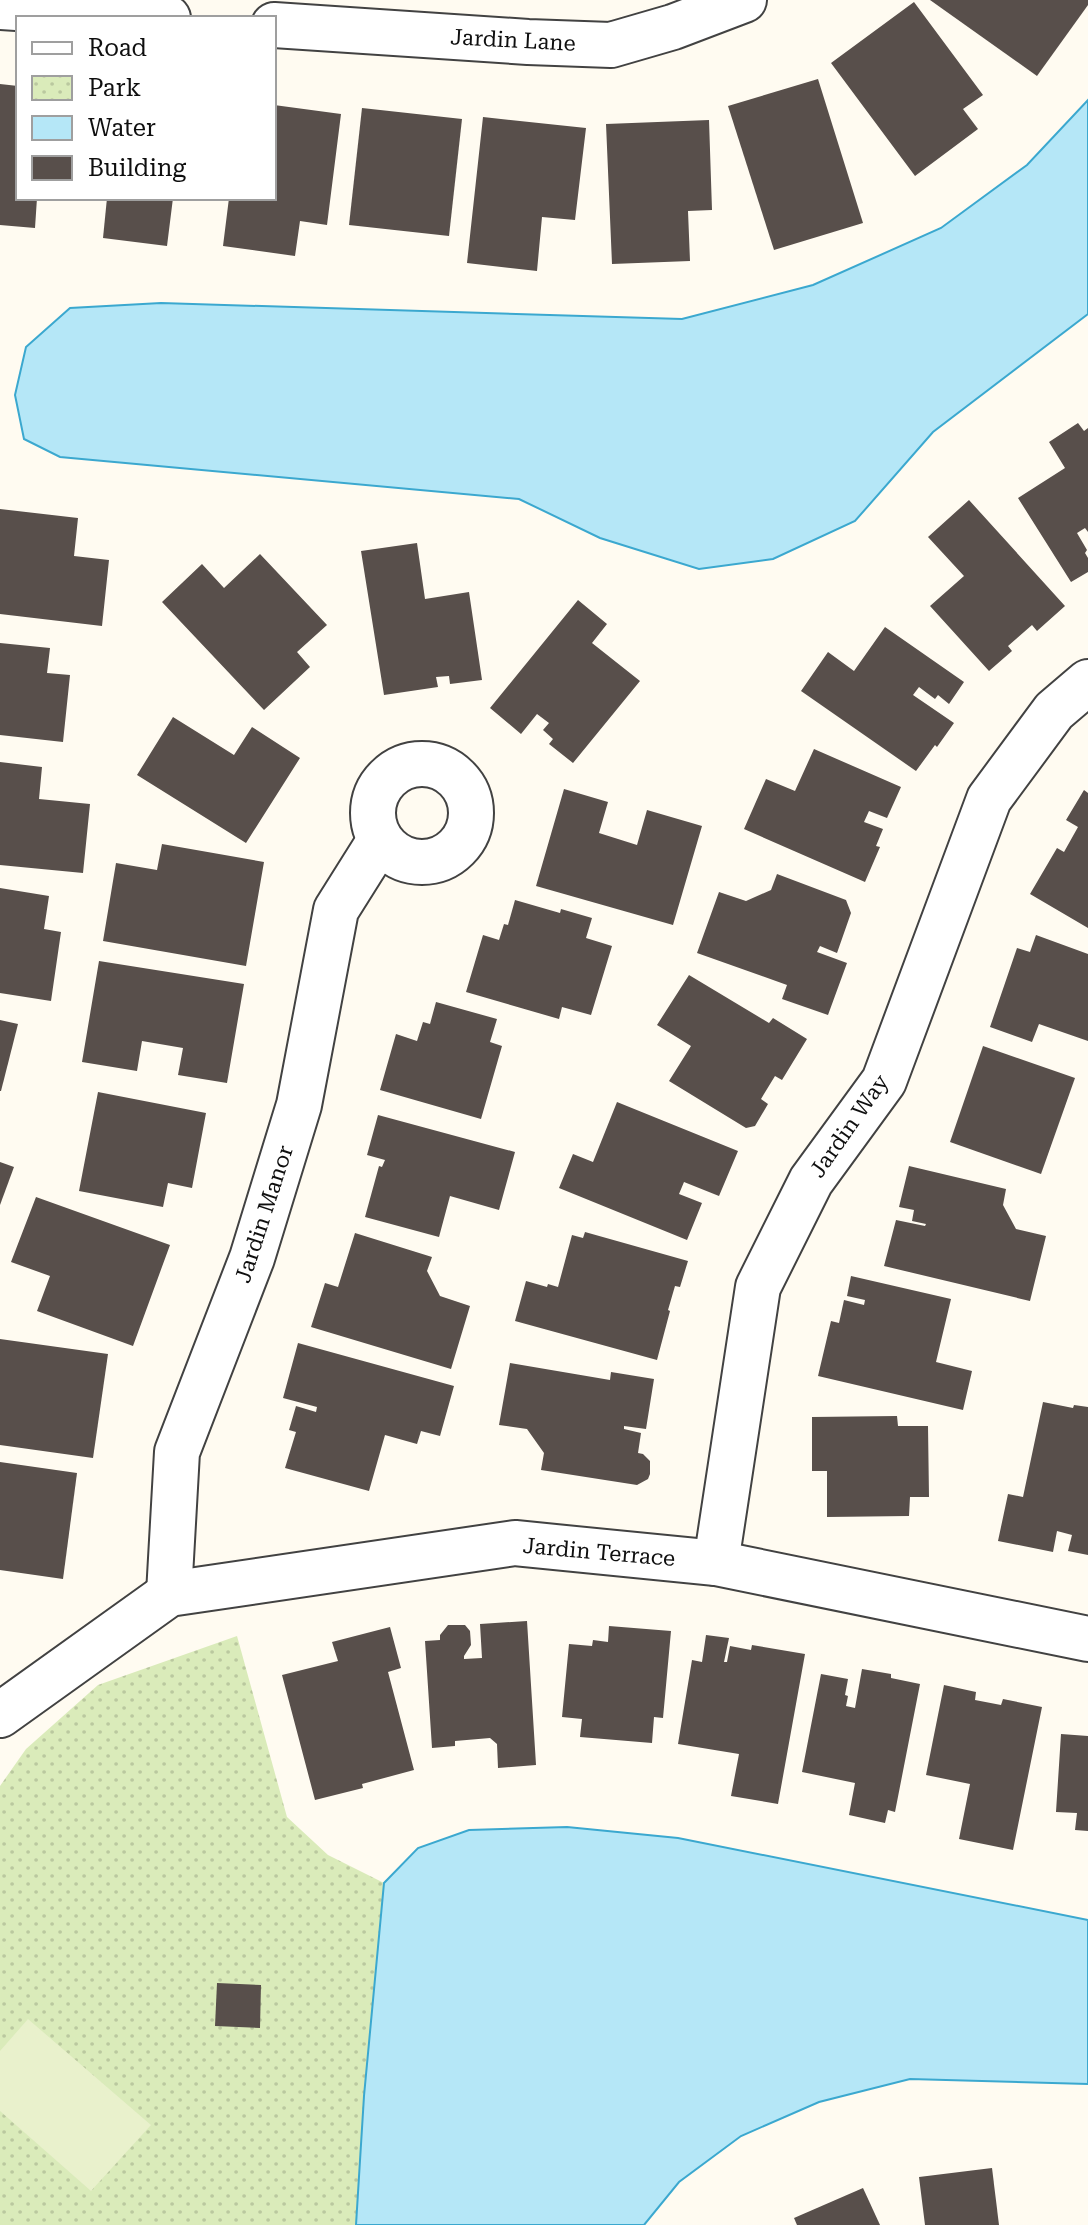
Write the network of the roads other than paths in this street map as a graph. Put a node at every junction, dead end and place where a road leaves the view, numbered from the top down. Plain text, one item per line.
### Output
1 (744, 0) edge
2 (0, 7) edge
3 (137, 16) edge
4 (396, 17) edge
5 (276, 25) edge
6 (1088, 682) edge
7 (380, 840) dead end
8 (716, 1563) junction
9 (169, 1594) junction
10 (1088, 1639) edge
11 (0, 1715) edge

1 - 4 street, Jardin Lane
2 - 3 street
4 - 5 street, Jardin Lane
6 - 8 street, Jardin Way
7 - 9 street, Jardin Manor
8 - 9 street, Jardin Terrace
8 - 10 street, Jardin Terrace
9 - 11 street, Jardin Terrace

